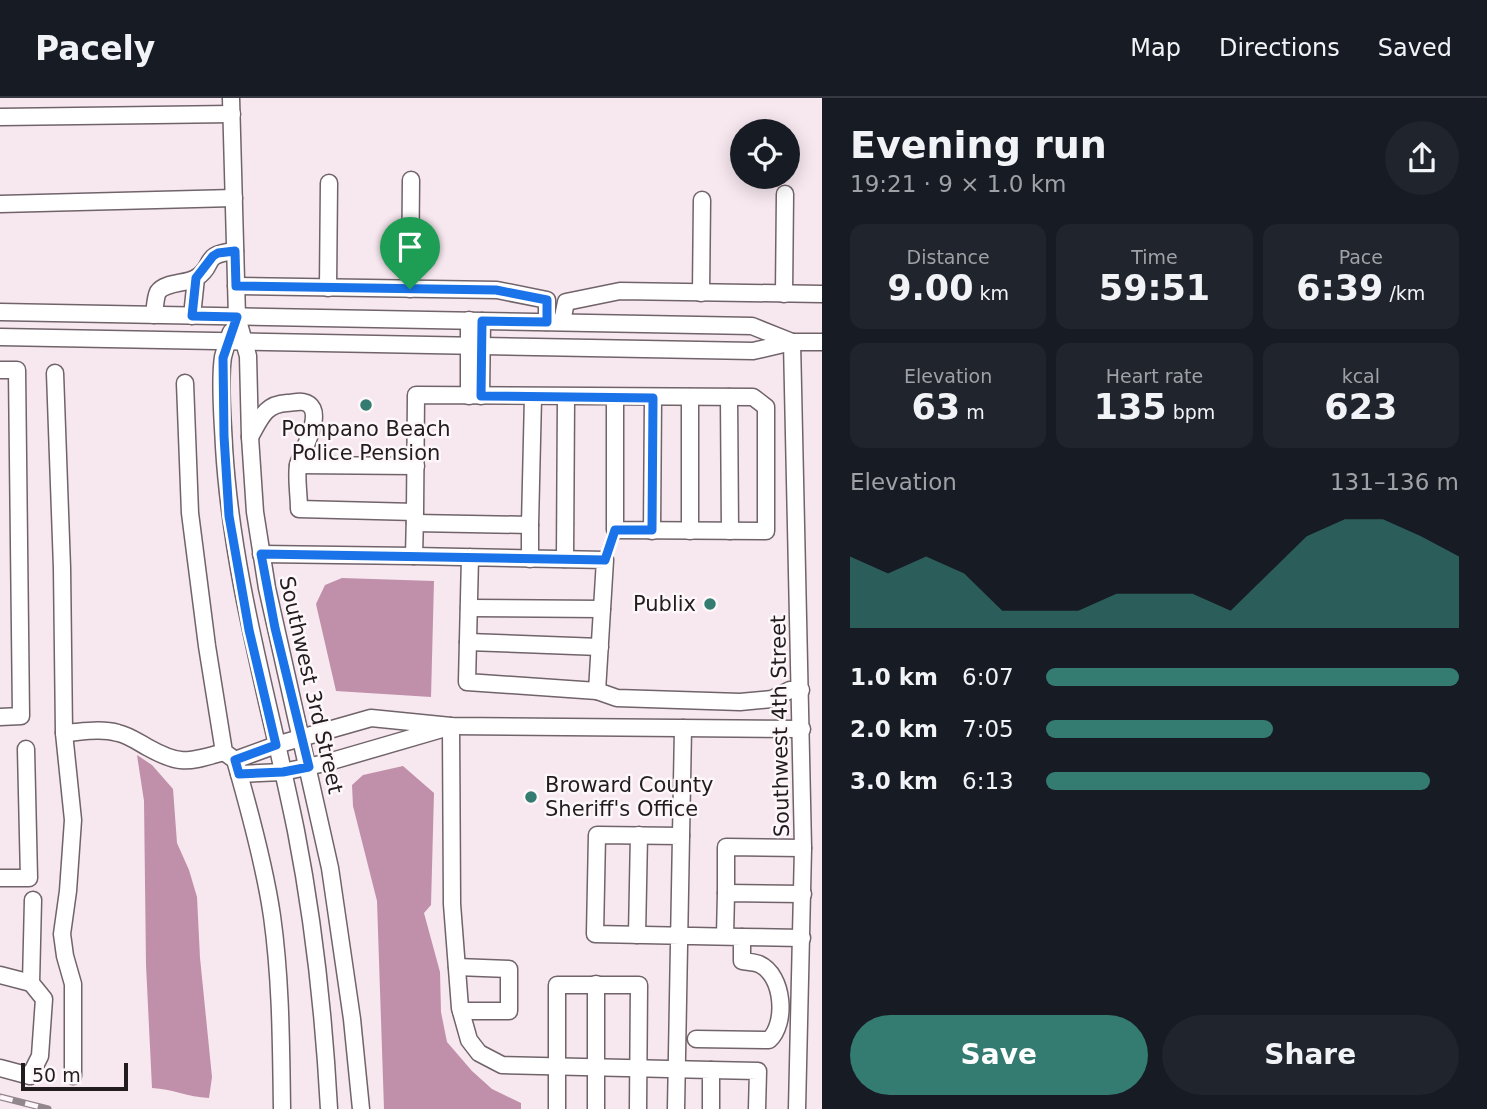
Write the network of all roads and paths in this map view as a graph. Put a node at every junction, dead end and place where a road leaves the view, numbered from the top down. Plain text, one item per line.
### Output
1 (232, 106) edge
2 (0, 117) edge
3 (411, 180) dead end
4 (328, 183) dead end
5 (785, 194) dead end
6 (234, 198) junction
7 (702, 200) dead end
8 (0, 204) edge
9 (235, 251) junction
10 (196, 278) junction
11 (236, 286) junction
12 (328, 288) junction
13 (410, 289) junction
14 (701, 293) junction
15 (785, 294) junction
16 (822, 294) edge
17 (0, 312) edge
18 (154, 315) junction
19 (192, 316) junction
20 (237, 317) junction
21 (475, 321) junction
22 (555, 322) junction
23 (0, 337) edge
24 (236, 342) junction
25 (792, 342) junction
26 (822, 342) edge
27 (476, 346) junction
28 (0, 370) edge
29 (55, 373) dead end
30 (186, 383) dead end
31 (475, 396) junction
32 (533, 397) junction
33 (566, 397) junction
34 (690, 397) junction
35 (729, 397) junction
36 (615, 398) junction
37 (653, 398) junction
38 (250, 437) junction
39 (298, 465) junction
40 (415, 466) junction
41 (415, 518) junction
42 (530, 524) junction
43 (615, 530) junction
44 (652, 530) junction
45 (690, 531) junction
46 (730, 531) junction
47 (766, 531) junction
48 (797, 531) junction
49 (261, 554) junction
50 (414, 556) junction
51 (470, 557) junction
52 (530, 558) junction
53 (565, 559) junction
54 (605, 560) junction
55 (469, 608) junction
56 (602, 609) junction
57 (468, 642) junction
58 (600, 647) junction
59 (801, 690) junction
60 (597, 691) junction
61 (0, 717) edge
62 (451, 726) junction
63 (683, 728) junction
64 (802, 729) junction
65 (64, 733) junction
66 (302, 738) junction
67 (276, 745) junction
68 (26, 749) dead end
69 (233, 762) junction
70 (309, 767) junction
71 (283, 772) junction
72 (639, 835) junction
73 (681, 836) junction
74 (803, 848) junction
75 (0, 878) edge
76 (726, 893) junction
77 (803, 894) junction
78 (33, 900) dead end
79 (637, 935) junction
80 (678, 935) junction
81 (725, 936) junction
82 (742, 937) junction
83 (802, 938) junction
84 (457, 967) junction
85 (1, 979) edge
86 (31, 983) junction
87 (596, 984) junction
88 (461, 1011) junction
89 (696, 1039) dead end
90 (557, 1066) junction
91 (596, 1067) junction
92 (0, 1068) edge
93 (639, 1068) junction
94 (677, 1069) junction
95 (710, 1070) junction
96 (73, 1076) dead end
97 (282, 1109) edge
98 (329, 1109) edge
99 (361, 1109) edge
100 (557, 1109) edge
101 (596, 1109) edge
102 (638, 1109) edge
103 (676, 1109) edge
104 (711, 1109) edge
105 (757, 1109) edge
106 (797, 1109) edge

1 - 2 street
1 - 6 street
3 - 13 street
4 - 12 street
5 - 15 street
6 - 8 street
6 - 9 street
7 - 14 street
9 - 10 street
9 - 11 street
10 - 18 street
10 - 19 street
11 - 12 street
11 - 20 street
12 - 13 street
13 - 22 street
14 - 15 street
14 - 22 street
15 - 16 street
17 - 18 street
18 - 19 street
19 - 20 street
20 - 21 street
20 - 24 street, Southwest 3rd Street
21 - 22 street
21 - 27 street
22 - 25 street
23 - 24 street
24 - 27 street
24 - 38 street, Southwest 3rd Street
24 - 67 street, Southwest 3rd Street
25 - 26 street
25 - 27 street
25 - 48 street, Southwest 4th Street
27 - 31 street
28 - 61 street
29 - 65 street
30 - 69 street
31 - 32 street
31 - 40 street
32 - 33 street
32 - 42 street
33 - 36 street
33 - 53 street
34 - 35 street
34 - 37 street
34 - 45 street
35 - 46 street
35 - 47 street
36 - 37 street
36 - 43 street
37 - 44 street
38 - 39 street
38 - 49 street, Southwest 3rd Street
39 - 40 street
39 - 41 street
40 - 41 street
41 - 42 street
41 - 50 street
42 - 52 street
43 - 44 street
43 - 54 street
44 - 45 street
45 - 46 street
46 - 47 street
47 - 48 street
48 - 59 street, Southwest 4th Street
49 - 50 street
49 - 66 street, Southwest 3rd Street
50 - 51 street
51 - 52 street
51 - 55 street
52 - 53 street
53 - 54 street
54 - 56 street
55 - 56 street
55 - 57 street
56 - 58 street
57 - 58 street
57 - 60 street
58 - 60 street
59 - 60 street
59 - 64 street, Southwest 4th Street
62 - 63 street
62 - 66 street
62 - 70 street
62 - 84 street
63 - 64 street
63 - 73 street
64 - 74 street, Southwest 4th Street
65 - 69 street
65 - 96 street
66 - 67 street
66 - 70 street, Southwest 3rd Street
67 - 69 street
67 - 71 street, Southwest 3rd Street
68 - 75 street
69 - 71 street
69 - 97 street
70 - 71 street
70 - 99 street, Southwest 3rd Street
71 - 98 street, Southwest 3rd Street
72 - 73 street
72 - 79 street
72 - 79 street
73 - 80 street
74 - 76 street
74 - 77 street, Southwest 4th Street
76 - 77 street
76 - 81 street
77 - 83 street, Southwest 4th Street
78 - 86 street
79 - 80 street
80 - 81 street
80 - 94 street
81 - 82 street
82 - 83 street
82 - 89 street
83 - 106 street, Southwest 4th Street
84 - 88 street
84 - 88 street
85 - 86 street
86 - 92 street
87 - 90 street
87 - 91 street
87 - 93 street
88 - 90 street
90 - 91 street
90 - 100 street
91 - 93 street
91 - 101 street
93 - 94 street
93 - 102 street
94 - 95 street
94 - 103 street
95 - 104 street
95 - 105 street

